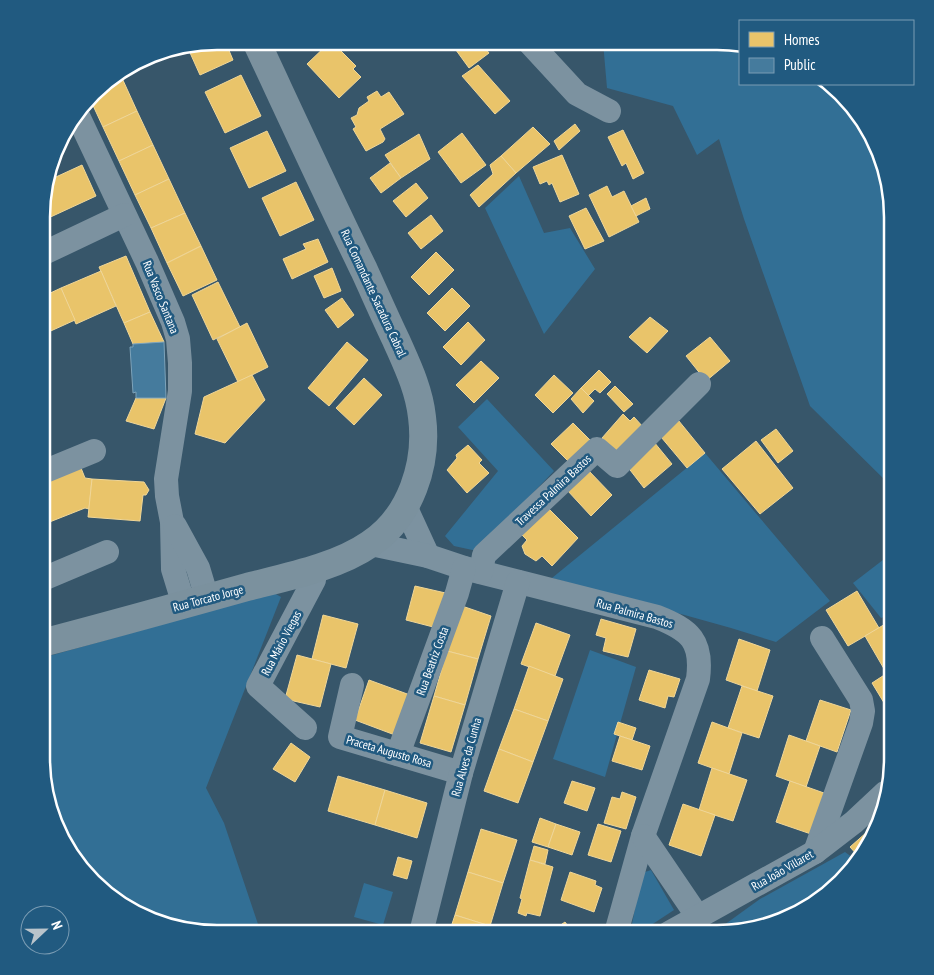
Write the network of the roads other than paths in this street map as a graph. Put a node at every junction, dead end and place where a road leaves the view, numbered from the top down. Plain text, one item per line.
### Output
1 (260, 50) edge
2 (536, 50) edge
3 (609, 111) dead end
4 (80, 121) edge
5 (124, 215) junction
6 (50, 250) edge
7 (699, 384) dead end
8 (94, 451) dead end
9 (50, 469) edge
10 (405, 506) junction
11 (370, 544) junction
12 (107, 552) dead end
13 (428, 556) junction
14 (312, 569) junction
15 (472, 570) junction
16 (50, 576) edge
17 (518, 582) junction
18 (196, 602) junction
19 (822, 638) dead end
20 (50, 641) edge
21 (352, 685) dead end
22 (305, 728) dead end
23 (398, 754) junction
24 (461, 773) junction
25 (879, 799) edge
26 (644, 836) junction
27 (815, 852) junction
28 (698, 917) junction
29 (423, 925) edge
30 (618, 925) edge
31 (684, 925) edge

1 - 10 main road, Rua Comandante Sacadura Cabral
2 - 3 street
4 - 5 street, Rua Vasco Santana
5 - 6 street
5 - 18 street, Rua Vasco Santana
7 - 15 street, Travessa Palmira Bastos
8 - 9 street
10 - 11 main road, Rua Comandante Sacadura Cabral
10 - 13 street
11 - 13 street, Rua Palmira Bastos
11 - 14 main road, Rua Torcato Jorge
12 - 16 street
13 - 15 street, Rua Palmira Bastos
14 - 18 main road, Rua Torcato Jorge
14 - 22 street, Rua Mário Viegas
15 - 17 street, Rua Palmira Bastos
15 - 23 street, Rua Beatriz Costa
17 - 24 street, Rua Alves da Cunha
17 - 26 street, Rua Palmira Bastos
18 - 20 main road, Rua Torcato Jorge
19 - 27 street
21 - 23 street, Praceta Augusto Rosa
23 - 24 street, Praceta Augusto Rosa
24 - 29 street, Rua Alves da Cunha
25 - 27 street, Rua João Villaret
26 - 28 street
26 - 30 street, Rua Palmira Bastos
27 - 28 street, Rua João Villaret
28 - 31 street, Rua João Villaret

